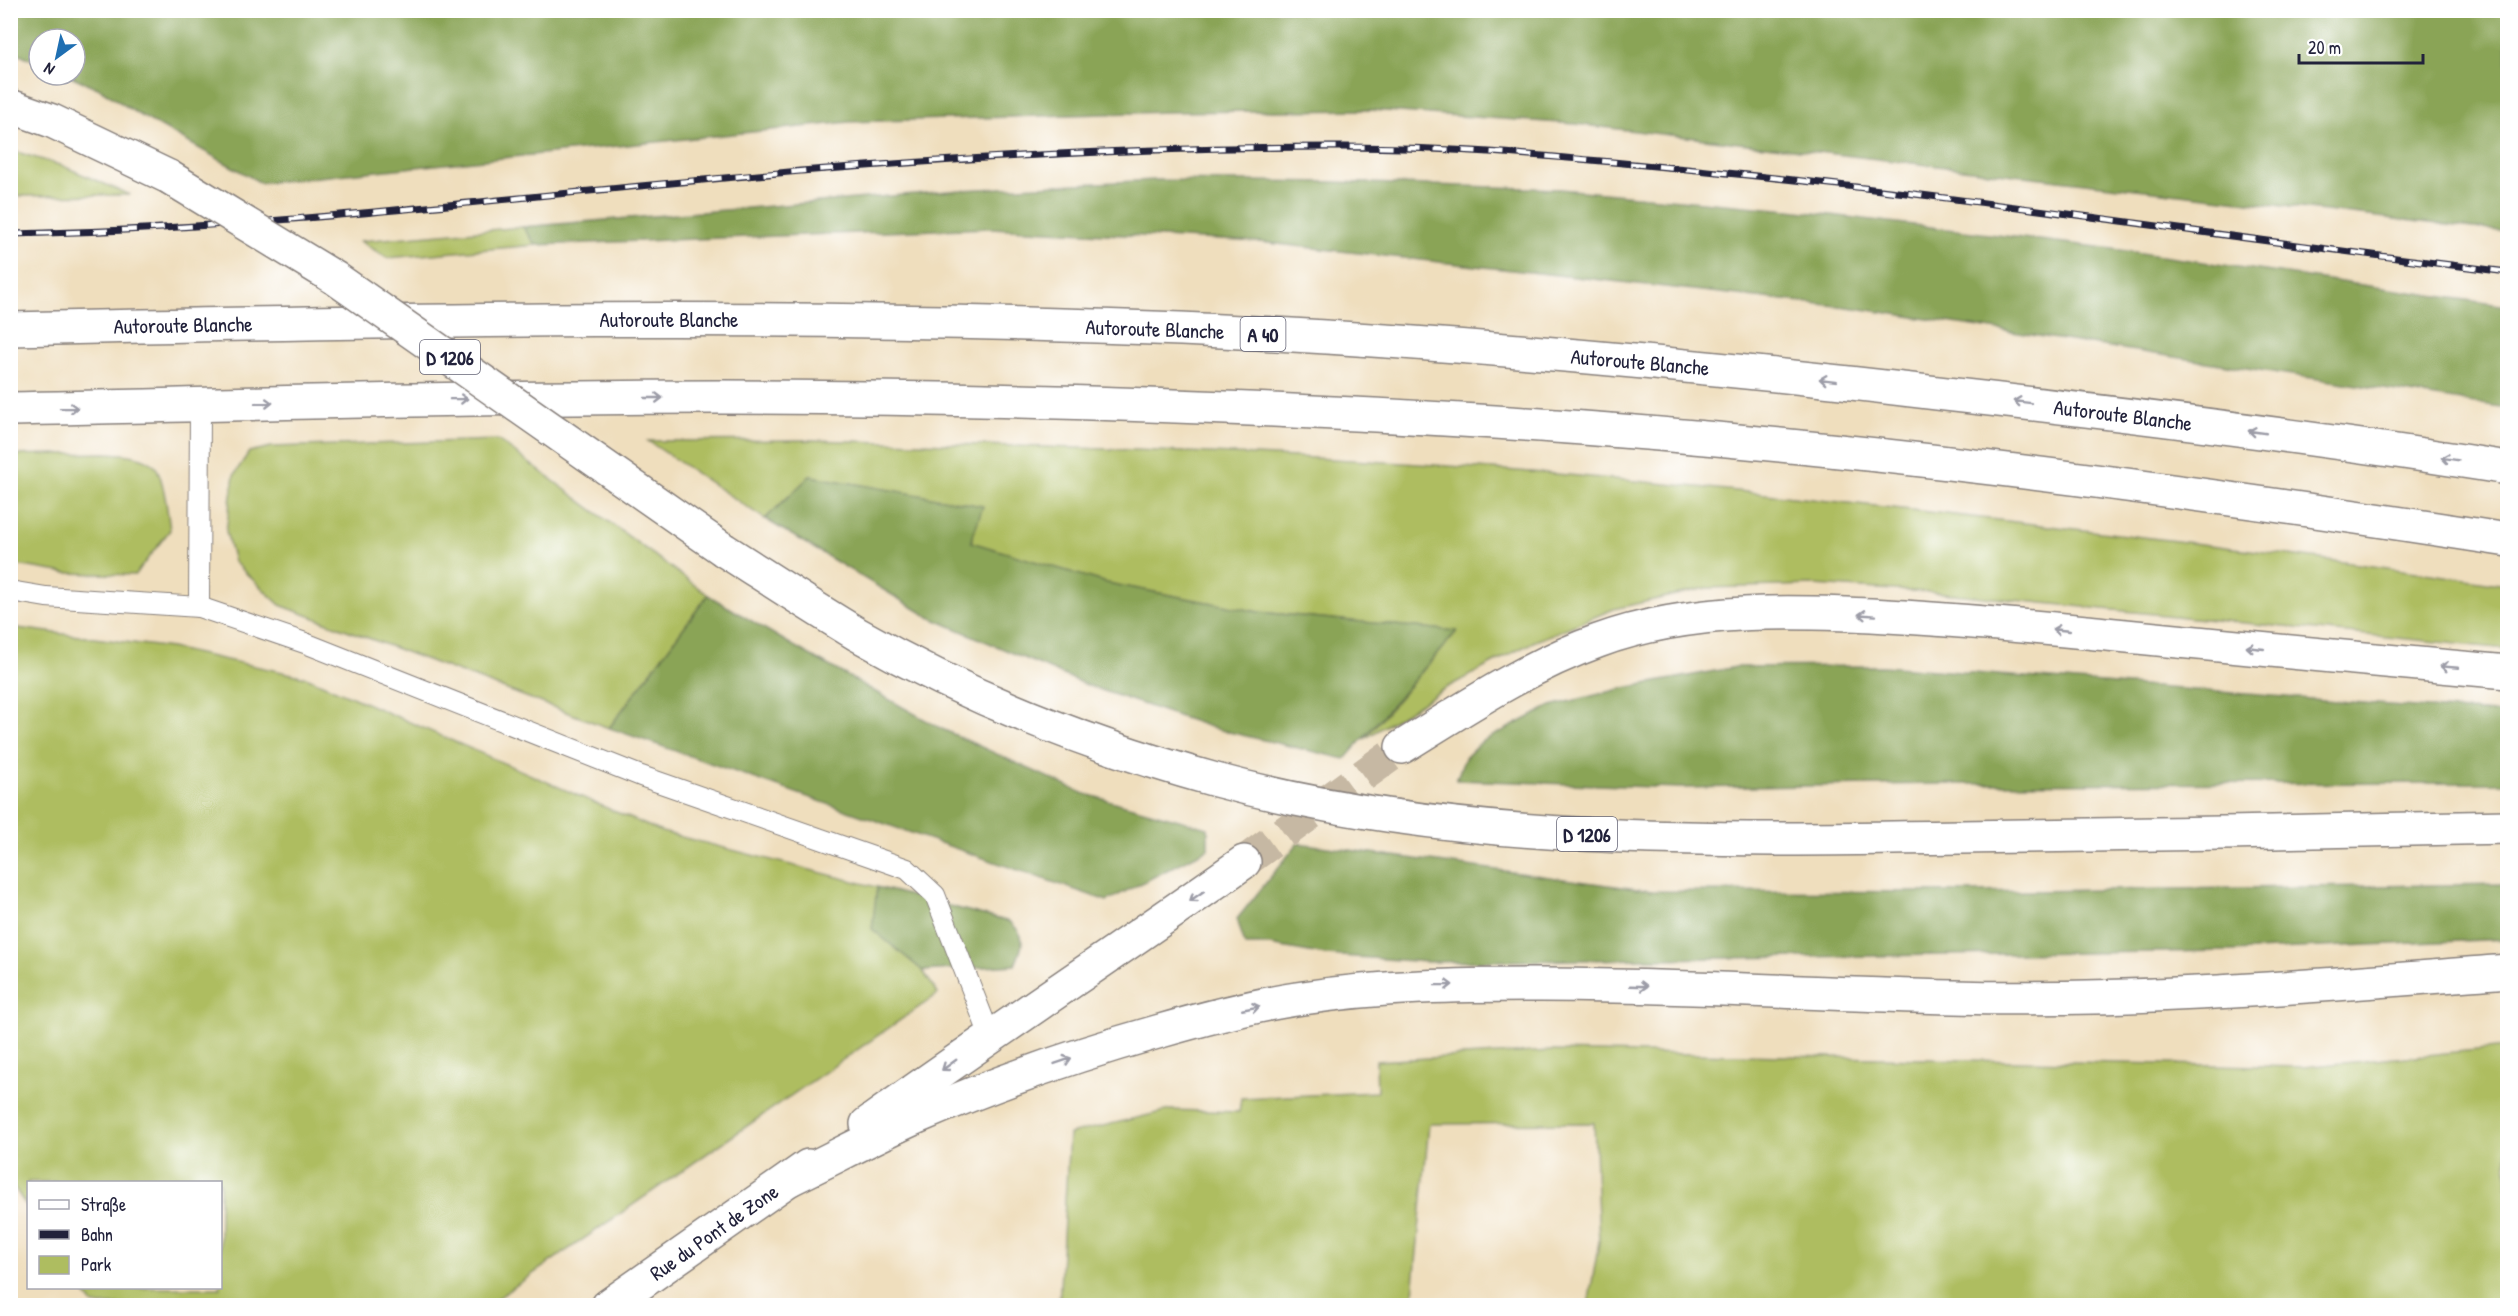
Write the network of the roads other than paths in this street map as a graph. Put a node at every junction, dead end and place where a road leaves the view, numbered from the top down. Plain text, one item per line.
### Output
1 (10, 106) edge
2 (10, 329) edge
3 (200, 405) junction
4 (10, 409) edge
5 (2508, 468) edge
6 (2508, 540) edge
7 (10, 591) edge
8 (199, 607) junction
9 (2508, 672) edge
10 (1402, 747) tunnel mouth
11 (2508, 827) edge
12 (1244, 862) tunnel mouth
13 (2508, 971) edge
14 (990, 1036) junction
15 (790, 1179) junction
16 (608, 1305) edge

1 - 11 main road, D 1206, bridge
5 -> 2 main road, Autoroute Blanche / A 40
4 -> 3 main road
3 -> 6 main road
3 - 8 lane
7 - 8 lane
8 - 14 lane
9 -> 10 main road
12 -> 14 main road
15 -> 13 main road
14 -> 15 main road
15 - 16 main road, Rue du Pont de Zone

